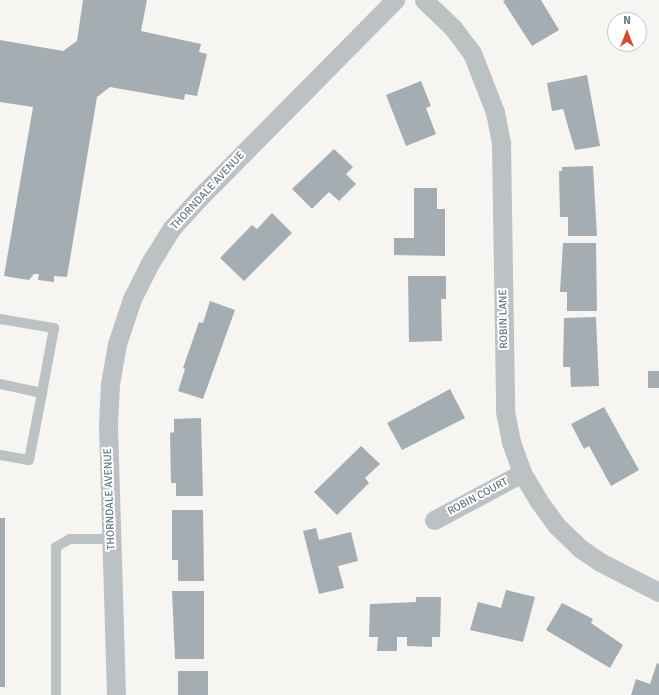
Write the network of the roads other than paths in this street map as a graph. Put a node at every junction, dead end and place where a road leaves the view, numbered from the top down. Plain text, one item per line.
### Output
1 (395, 0) edge
2 (424, 0) edge
3 (0, 319) edge
4 (0, 384) edge
5 (42, 393) junction
6 (0, 455) edge
7 (522, 473) junction
8 (434, 520) dead end
9 (112, 539) junction
10 (659, 592) edge
11 (56, 695) edge
12 (116, 695) edge

1 - 9 street, THORNDALE AVENUE
2 - 7 street, ROBIN LANE
3 - 5 lane
4 - 5 lane
5 - 6 lane
7 - 8 street, ROBIN COURT
7 - 10 street, ROBIN LANE
9 - 11 lane
9 - 12 street, THORNDALE AVENUE

